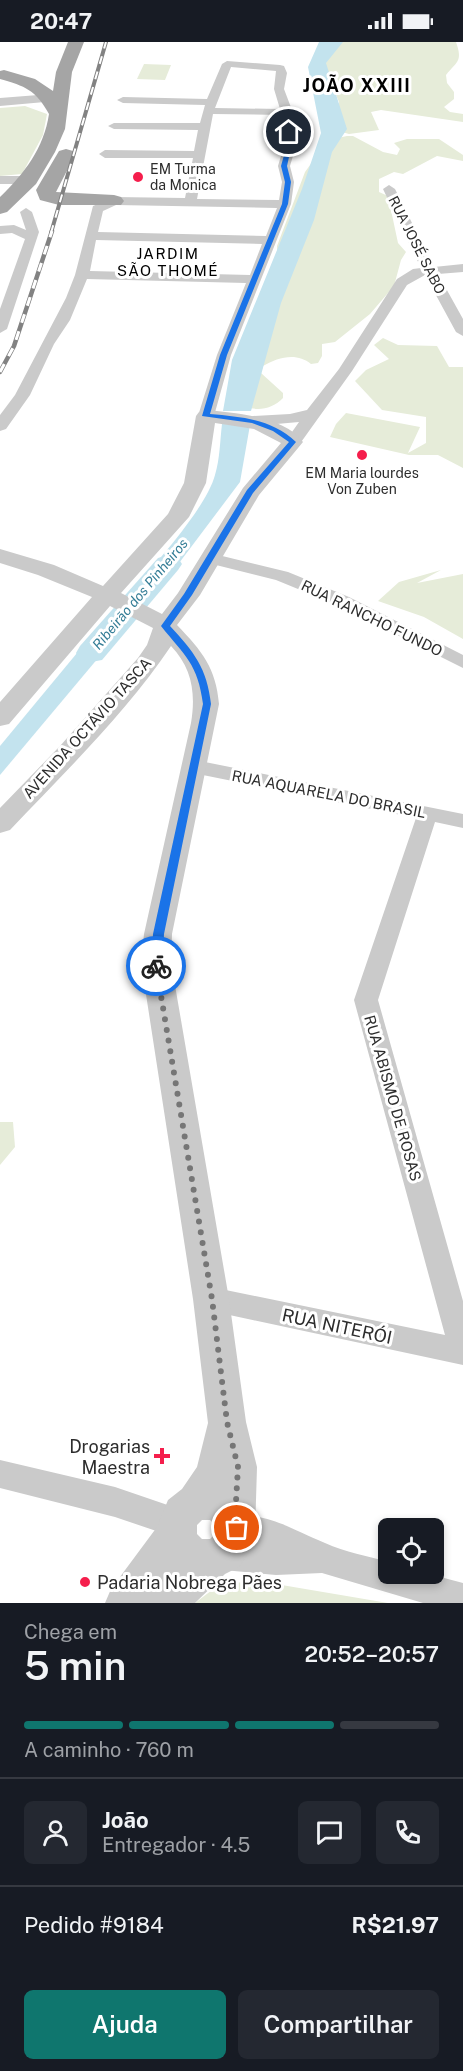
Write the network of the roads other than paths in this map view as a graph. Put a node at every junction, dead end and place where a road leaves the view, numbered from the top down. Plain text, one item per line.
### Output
1 (76, 42) edge
2 (64, 72) junction
3 (2, 74) edge
4 (52, 100) junction
5 (123, 100) dead end
6 (5, 102) edge
7 (209, 106) junction
8 (286, 112) junction
9 (114, 126) dead end
10 (206, 128) junction
11 (53, 136) junction
12 (105, 154) dead end
13 (201, 155) junction
14 (0, 180) edge
15 (28, 180) junction
16 (389, 189) dead end
17 (190, 203) junction
18 (285, 204) junction
19 (105, 205) junction
20 (0, 207) edge
21 (26, 212) junction
22 (0, 223) edge
23 (0, 230) edge
24 (91, 236) junction
25 (31, 237) junction
26 (271, 240) junction
27 (463, 268) edge
28 (429, 271) junction
29 (82, 275) junction
30 (255, 279) junction
31 (0, 329) edge
32 (463, 332) edge
33 (312, 413) junction
34 (215, 417) junction
35 (253, 421) junction
36 (0, 426) edge
37 (293, 442) junction
38 (0, 556) edge
39 (210, 558) junction
40 (113, 599) junction
41 (156, 620) junction
42 (463, 662) edge
43 (0, 718) edge
44 (195, 767) junction
45 (428, 813) junction
46 (463, 821) edge
47 (0, 824) edge
48 (212, 1299) junction
49 (463, 1351) edge
50 (227, 1422) junction
51 (0, 1474) edge
52 (184, 1516) junction
53 (227, 1540) junction
54 (463, 1599) edge
55 (125, 1603) edge
56 (168, 1603) edge

1 - 2 main road
2 - 3 main road
2 - 4 main road
3 - 4 main road
4 - 6 main road
4 - 6 street
4 - 11 main road
5 - 7 street
7 - 8 street
7 - 8 street
7 - 10 street
8 - 18 street
9 - 10 street
10 - 13 street
11 - 15 main road
11 - 19 main road
12 - 13 street
13 - 17 street
14 - 15 street
15 - 20 main road
16 - 28 street, RUA JOSÉ SABO
17 - 18 street
17 - 19 street
18 - 26 street
19 - 21 main road
19 - 24 street
21 - 22 main road
21 - 25 street
23 - 25 street
24 - 26 street
24 - 29 street
25 - 31 street
26 - 30 street
27 - 28 street
28 - 32 street, RUA JOSÉ SABO
28 - 33 street
29 - 30 street
29 - 36 street
30 - 34 street
33 - 35 street
33 - 37 street
34 - 35 street
34 - 40 street
35 - 37 street
37 - 39 street, AVENIDA OCTÁVIO TASCA
38 - 40 street
39 - 41 street, AVENIDA OCTÁVIO TASCA
39 - 42 street, RUA RANCHO FUNDO
40 - 41 street
40 - 43 street
41 - 44 street
41 - 47 street, AVENIDA OCTÁVIO TASCA
44 - 45 street, RUA AQUARELA DO BRASIL
44 - 48 street
45 - 46 street, RUA AQUARELA DO BRASIL
45 - 49 street, RUA ABISMO DE ROSAS
48 - 49 street, RUA NITERÓI
48 - 50 street
50 - 52 street
50 - 53 street
51 - 52 street
52 - 53 street
52 - 53 street
52 - 55 street
53 - 54 street
53 - 56 street

